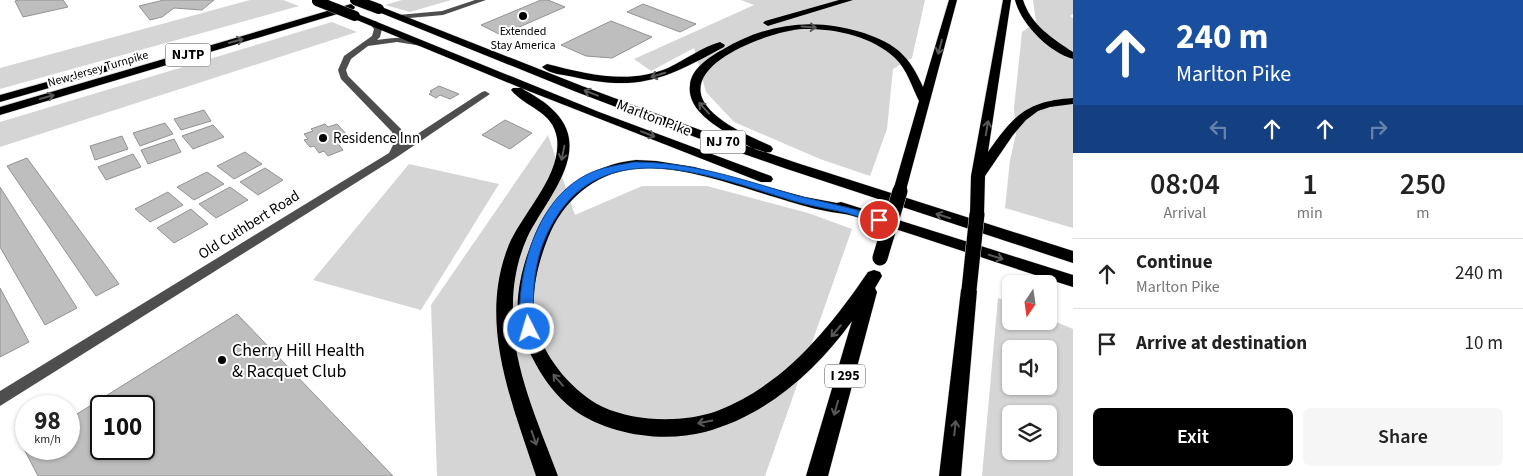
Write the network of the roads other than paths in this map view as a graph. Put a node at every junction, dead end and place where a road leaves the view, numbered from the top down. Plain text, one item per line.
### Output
1 (345, 0) edge
2 (355, 0) edge
3 (482, 0) edge
4 (849, 0) edge
5 (953, 0) edge
6 (1007, 0) edge
7 (1019, 0) edge
8 (315, 1) edge
9 (377, 5) edge
10 (443, 13) junction
11 (398, 17) junction
12 (373, 23) junction
13 (432, 30) junction
14 (423, 44) junction
15 (366, 45) junction
16 (472, 46) junction
17 (1073, 56) edge
18 (489, 71) junction
19 (485, 94) dead end
20 (0, 99) edge
21 (925, 101) junction
22 (1073, 101) edge
23 (0, 110) edge
24 (393, 154) junction
25 (822, 176) junction
26 (978, 176) junction
27 (850, 210) junction
28 (1003, 233) junction
29 (1073, 248) edge
30 (1073, 257) edge
31 (874, 276) junction
32 (1072, 281) edge
33 (0, 399) edge
34 (951, 474) edge
35 (547, 476) edge
36 (817, 476) edge

1 - 20 highway, New Jersey Turnpike / NJTP
2 - 9 highway, Marlton Pike / NJ 70, bridge
3 - 10 street
4 -> 16 highway
5 -> 21 highway, I 295
26 -> 6 highway
7 - 17 highway
8 - 12 highway, Marlton Pike / NJ 70, bridge
9 - 11 highway, Marlton Pike / NJ 70
23 -> 9 highway, New Jersey Turnpike / NJTP
10 - 11 street
10 - 13 street
11 - 13 highway, Marlton Pike / NJ 70
12 - 14 highway, Marlton Pike / NJ 70
12 - 15 street
13 - 16 highway, Marlton Pike / NJ 70
14 - 15 street
14 - 18 highway, Marlton Pike / NJ 70
15 - 24 street
25 -> 16 highway, Marlton Pike / NJ 70
18 -> 27 highway, Marlton Pike / NJ 70
18 -> 35 highway
19 - 24 street, Old Cuthbert Road
25 -> 21 highway
21 - 31 highway, I 295, bridge
22 - 26 highway
24 - 33 street, Old Cuthbert Road
28 -> 25 highway, Marlton Pike / NJ 70
34 -> 26 highway, bridge
31 -> 27 highway
27 -> 32 highway, Marlton Pike / NJ 70
28 - 29 highway
28 - 30 highway, Marlton Pike / NJ 70
31 -> 36 highway, I 295

